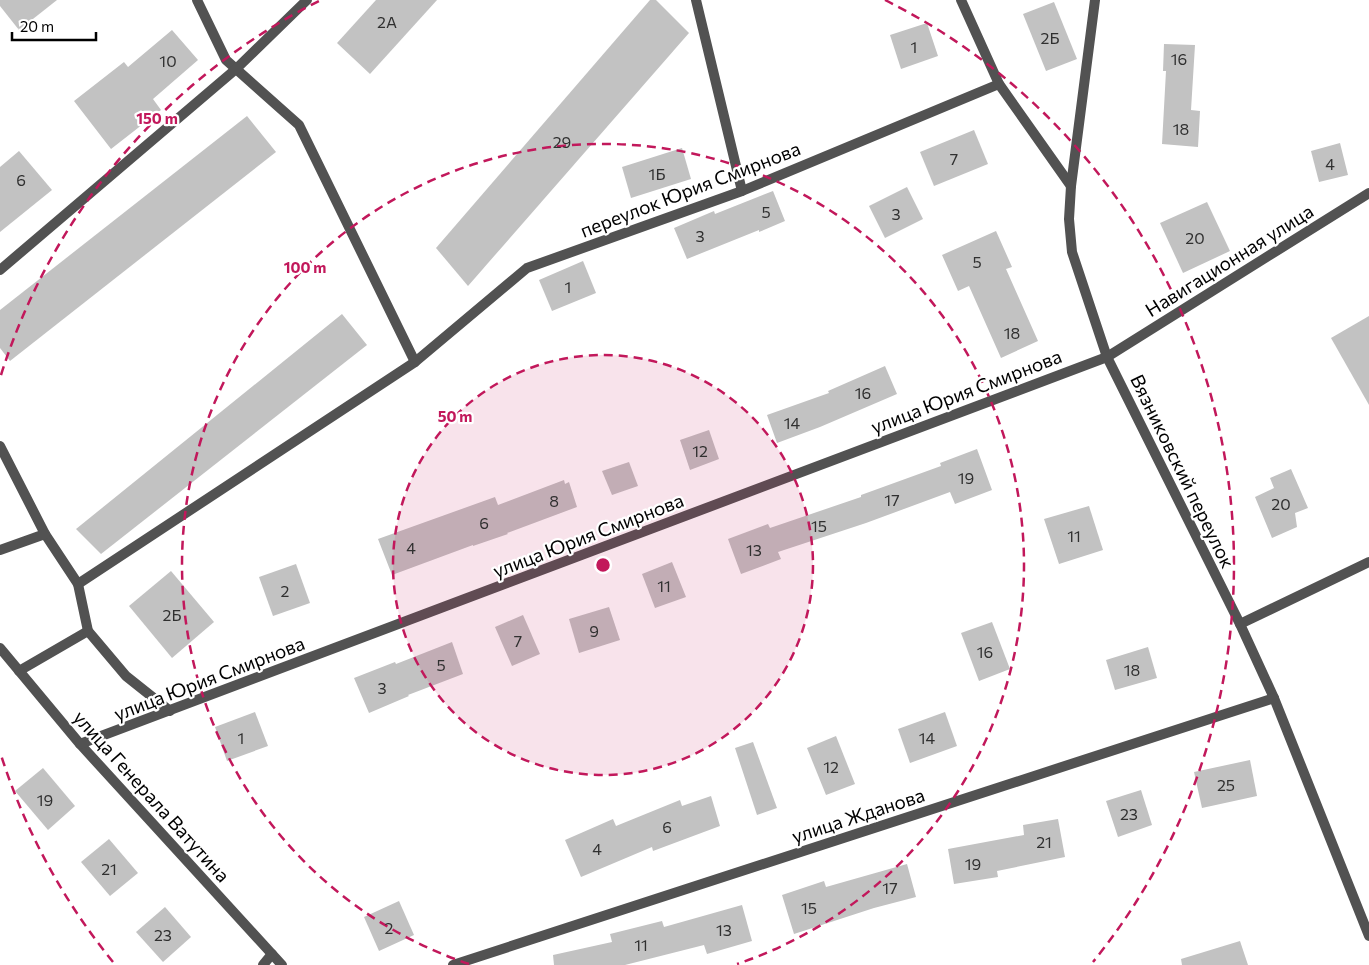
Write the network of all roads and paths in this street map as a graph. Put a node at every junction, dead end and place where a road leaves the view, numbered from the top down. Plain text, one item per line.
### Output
1 (197, 0) edge
2 (307, 0) edge
3 (696, 0) edge
4 (961, 0) edge
5 (1095, 0) edge
6 (236, 69) junction
7 (999, 84) junction
8 (1071, 186) junction
9 (742, 191) junction
10 (1369, 193) edge
11 (0, 270) edge
12 (1107, 357) junction
13 (415, 362) junction
14 (0, 446) edge
15 (45, 534) junction
16 (0, 550) edge
17 (1369, 562) edge
18 (78, 584) junction
19 (1240, 624) junction
20 (88, 631) junction
21 (0, 648) edge
22 (19, 671) junction
23 (1274, 698) junction
24 (170, 711) junction
25 (80, 744) junction
26 (1369, 936) edge
27 (272, 954) junction
28 (263, 965) edge
29 (282, 965) edge
30 (453, 965) edge

1 - 6 street
2 - 6 street
3 - 9 street
4 - 7 street
5 - 8 street, Вязниковский переулок
6 - 11 street
6 - 13 street
7 - 8 street
7 - 9 street, переулок Юрия Смирнова
8 - 12 street, Вязниковский переулок
9 - 13 street, переулок Юрия Смирнова
10 - 12 street, Навигационная улица
12 - 19 street, Вязниковский переулок
12 - 24 street, улица Юрия Смирнова
13 - 18 street, переулок Юрия Смирнова
14 - 15 street
15 - 16 street
15 - 18 street
17 - 19 street
18 - 20 street
19 - 23 street, Вязниковский переулок
20 - 22 street
20 - 24 street
21 - 22 street, улица Генерала Ватутина
22 - 25 street, улица Генерала Ватутина
23 - 26 street, Вязниковский переулок
23 - 30 street, улица Жданова
24 - 25 street, улица Юрия Смирнова
25 - 27 street, улица Генерала Ватутина
27 - 28 street
27 - 29 street, улица Генерала Ватутина

